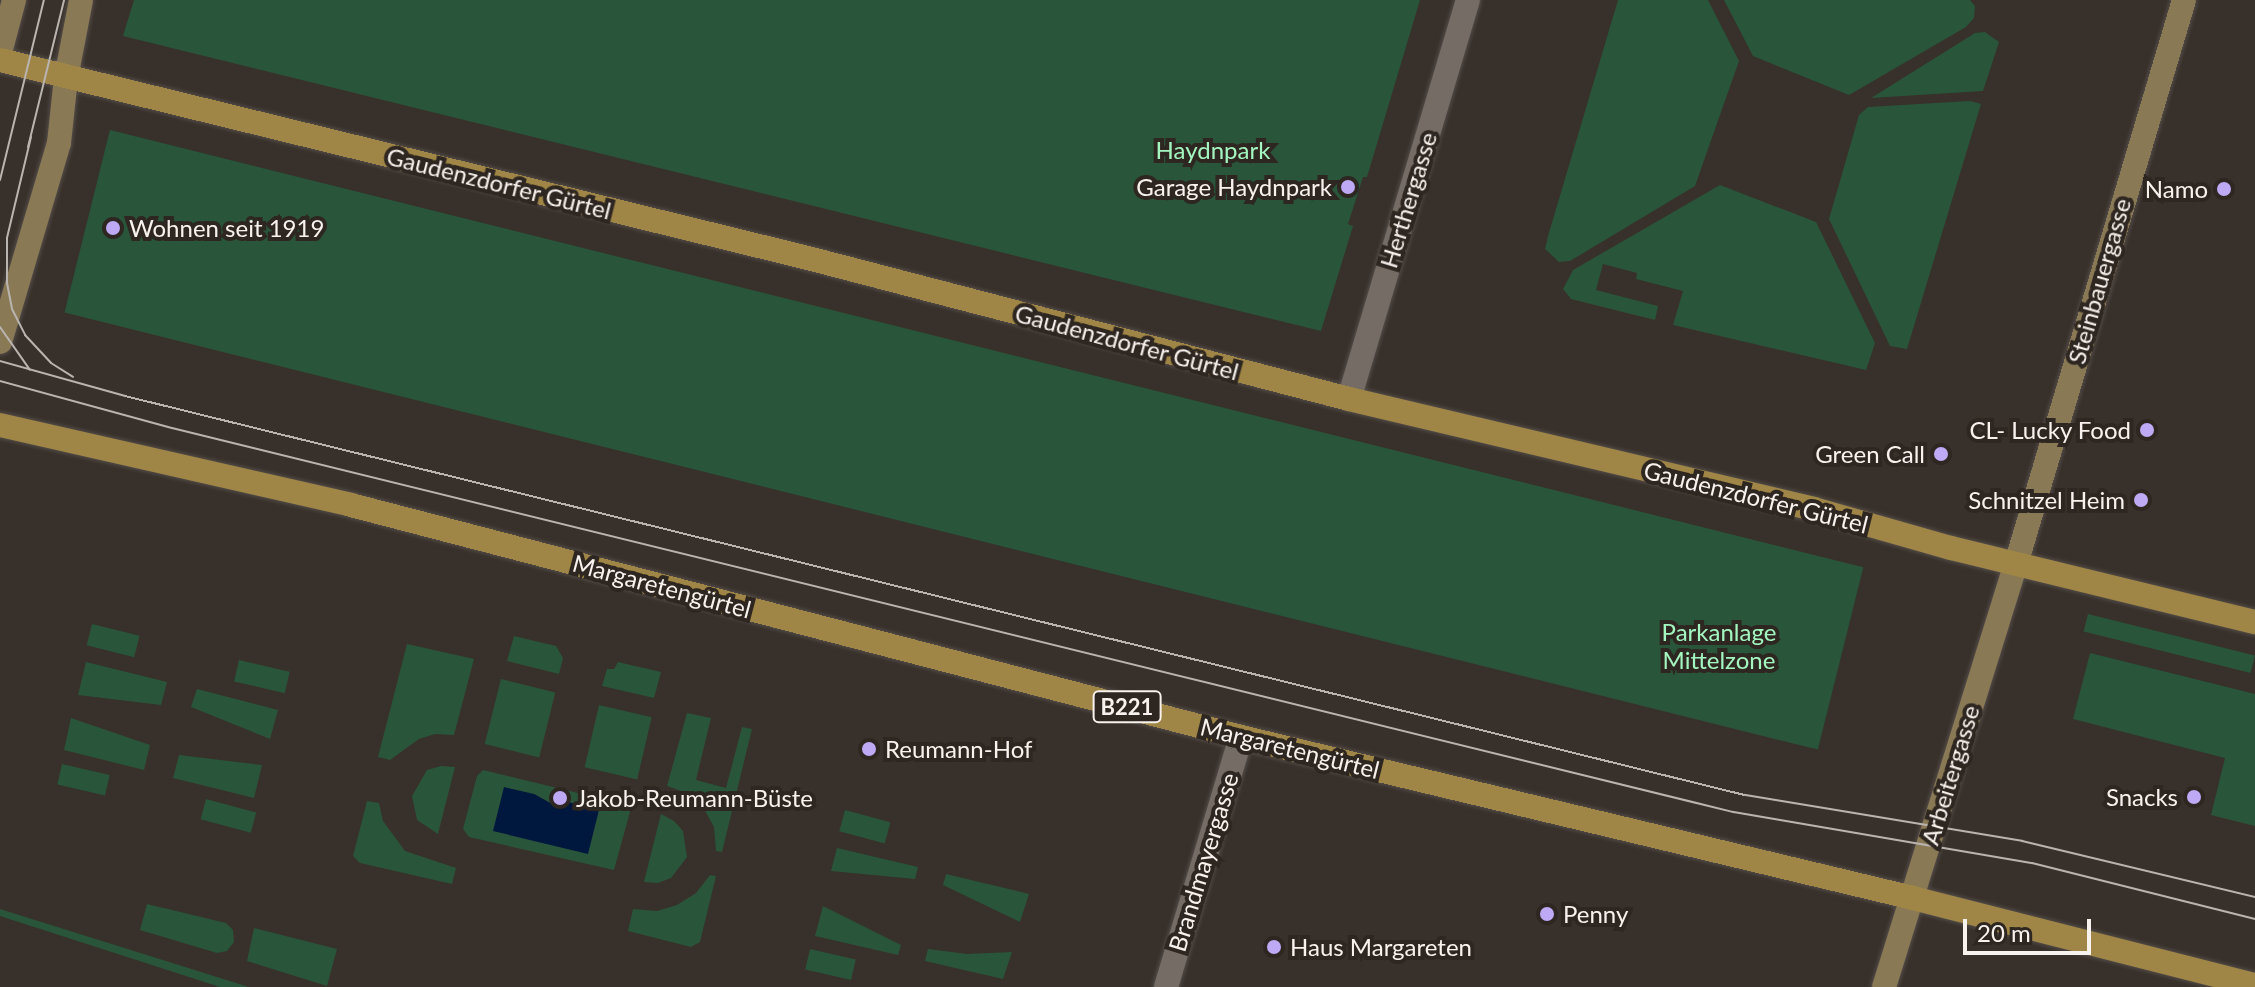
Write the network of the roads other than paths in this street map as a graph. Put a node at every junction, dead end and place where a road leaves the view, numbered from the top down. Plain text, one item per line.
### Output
1 (14, 0) edge
2 (81, 0) edge
3 (1468, 0) edge
4 (2184, 0) edge
5 (0, 53) edge
6 (0, 60) edge
7 (66, 78) junction
8 (0, 342) edge
9 (1349, 399) junction
10 (0, 425) edge
11 (2016, 564) junction
12 (2255, 622) edge
13 (1241, 737) junction
14 (1913, 898) junction
15 (2255, 985) edge
16 (1166, 987) edge
17 (1884, 987) edge

1 - 5 street
2 - 7 street
3 - 9 street, Herthergasse
4 - 11 street, Steinbauergasse
6 - 7 main road, Gaudenzdorfer Gürtel
7 - 8 street
7 - 9 main road, Gaudenzdorfer Gürtel
9 - 11 main road, Gaudenzdorfer Gürtel
10 - 13 main road, Margaretengürtel / B221
11 - 12 main road, Gaudenzdorfer Gürtel
11 - 14 street, Arbeitergasse
13 - 14 main road, Margaretengürtel / B221
13 - 16 street, Brandmayergasse
14 - 15 main road, Margaretengürtel / B221
14 - 17 street, Arbeitergasse

